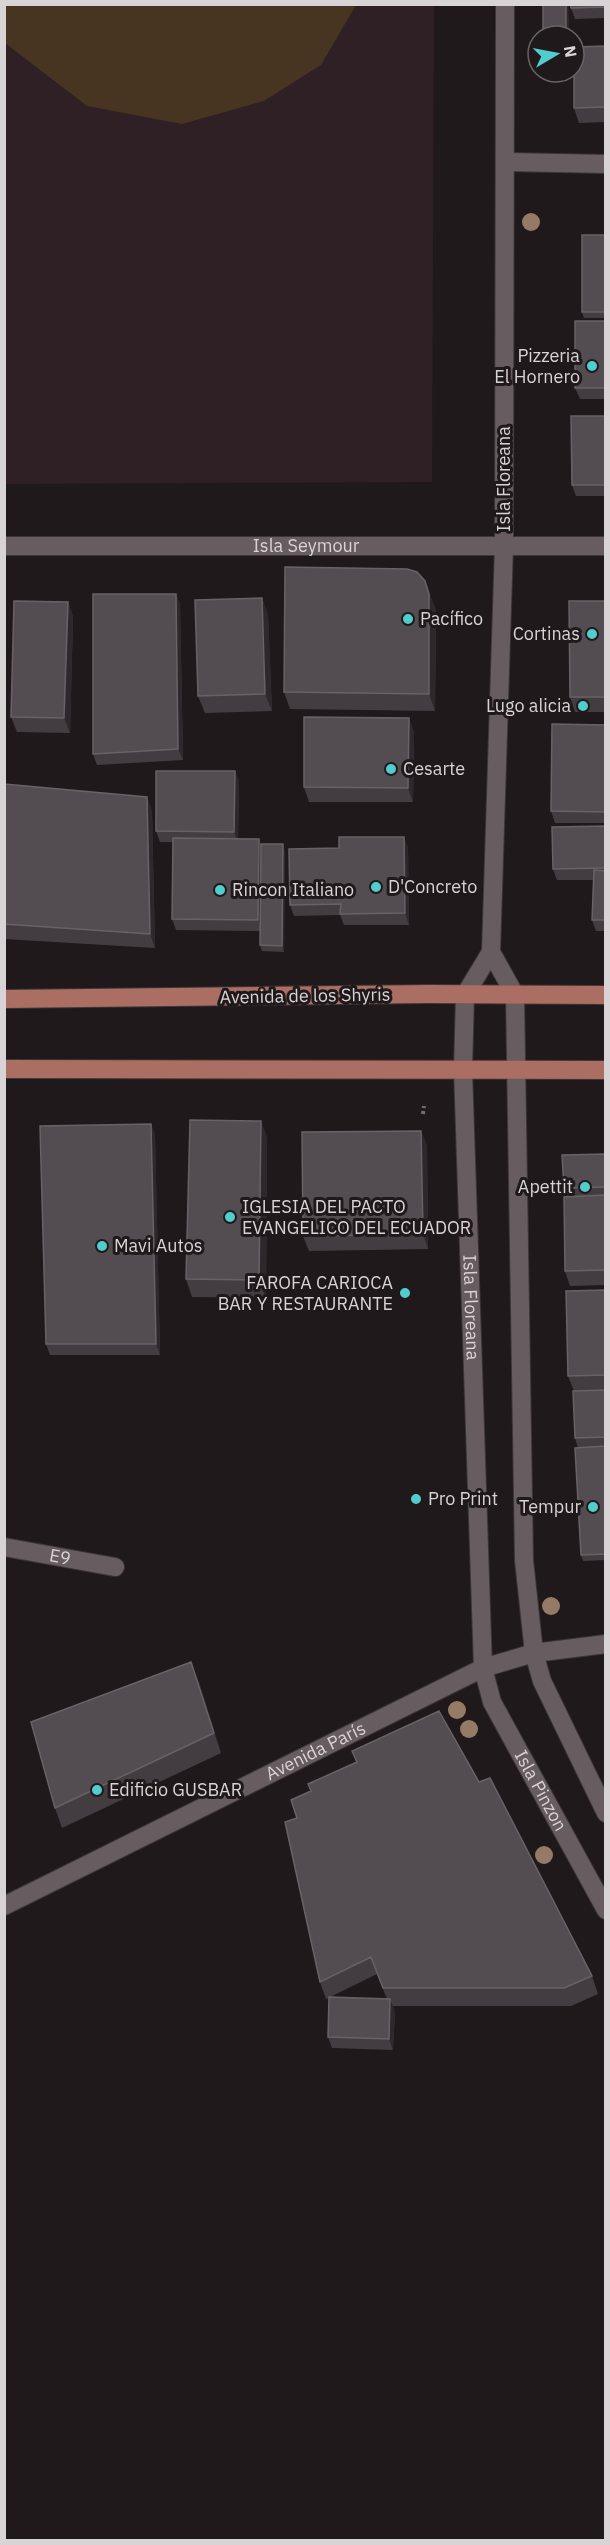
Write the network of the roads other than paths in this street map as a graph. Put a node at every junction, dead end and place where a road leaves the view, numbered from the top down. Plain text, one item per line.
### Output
1 (505, 4) edge
2 (505, 162) junction
3 (606, 164) edge
4 (504, 544) junction
5 (4, 546) edge
6 (606, 546) edge
7 (491, 952) junction
8 (465, 995) junction
9 (515, 995) junction
10 (606, 995) edge
11 (4, 999) edge
12 (4, 1069) edge
13 (463, 1070) junction
14 (516, 1070) junction
15 (606, 1070) edge
16 (4, 1548) edge
17 (115, 1567) dead end
18 (606, 1644) edge
19 (534, 1653) junction
20 (483, 1668) junction
21 (606, 1813) edge
22 (4, 1906) edge
23 (606, 1910) edge

1 - 2 street, Isla Floreana
2 - 3 street
2 - 4 street, Isla Floreana
4 - 5 street, Isla Seymour
4 - 6 street, Isla Seymour
4 - 7 street, Isla Floreana
7 - 8 street, Isla Floreana
7 - 9 street
8 - 9 main road, Avenida de los Shyris
8 - 11 main road, Avenida de los Shyris
8 - 13 street, Isla Floreana
9 - 10 main road, Avenida de los Shyris
9 - 14 street
12 - 13 main road
13 - 14 main road
13 - 20 street, Isla Floreana
14 - 15 main road
14 - 19 street
16 - 17 street, E9
18 - 19 street, Avenida París
19 - 20 street, Avenida París
19 - 21 street
20 - 22 street, Avenida París
20 - 23 street, Isla Pinzon

